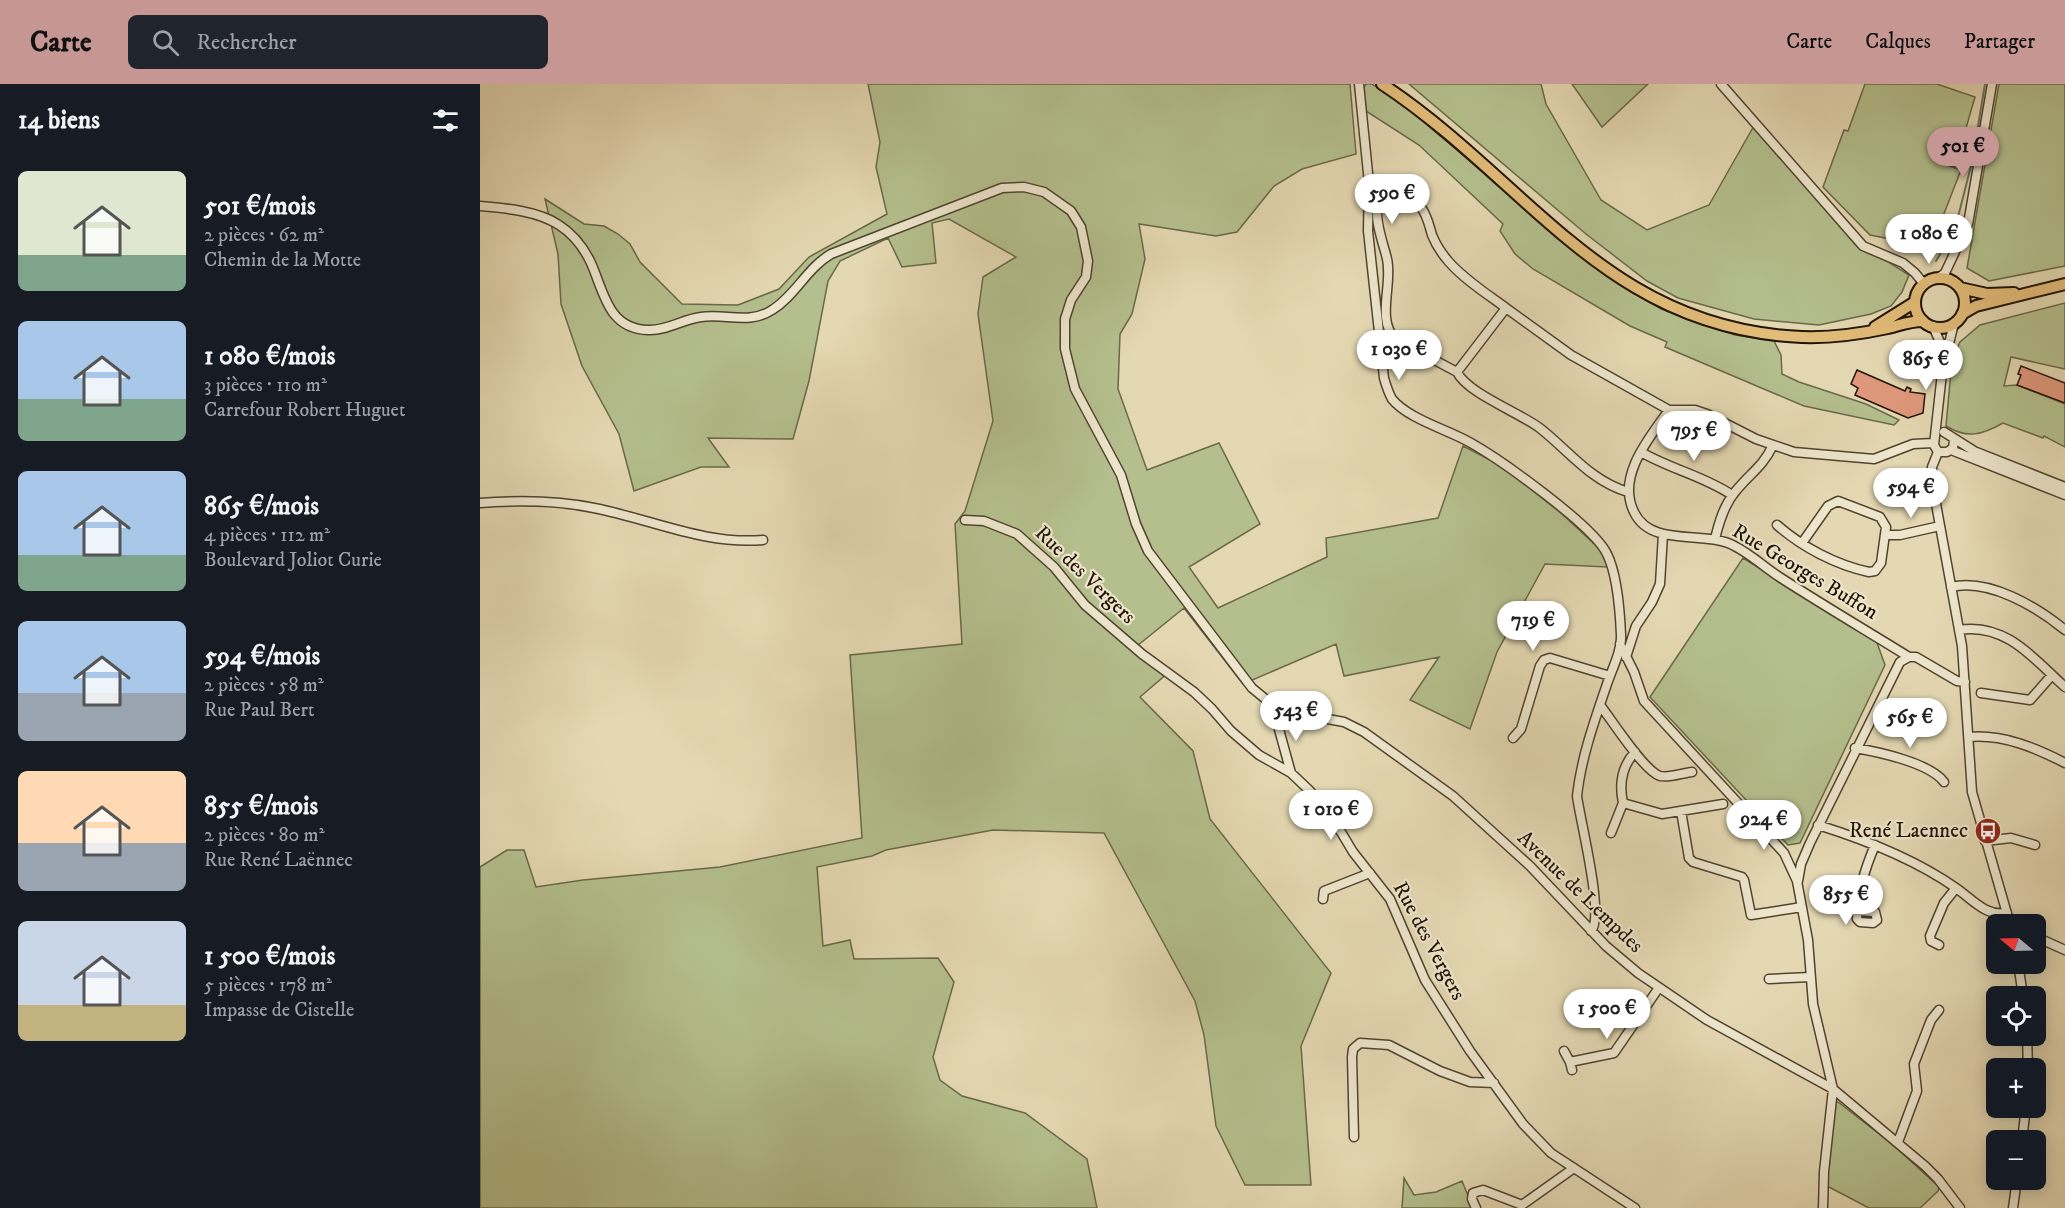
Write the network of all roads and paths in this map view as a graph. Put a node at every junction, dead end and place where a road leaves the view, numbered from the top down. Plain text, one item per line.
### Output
1 (1359, 84) edge
2 (1382, 84) edge
3 (1720, 84) edge
4 (1992, 84) edge
5 (480, 206) edge
6 (1938, 278) junction
7 (1923, 284) junction
8 (2065, 284) edge
9 (1960, 288) junction
10 (2032, 292) junction
11 (1916, 302) junction
12 (1506, 308) junction
13 (1962, 314) junction
14 (1928, 323) junction
15 (1954, 323) junction
16 (1871, 329) junction
17 (1457, 372) junction
18 (1942, 373) junction
19 (1669, 410) junction
20 (1938, 437) junction
21 (1954, 440) junction
22 (1773, 445) junction
23 (1951, 450) junction
24 (1641, 452) junction
25 (1938, 452) junction
26 (2065, 487) edge
27 (1628, 492) junction
28 (1732, 495) junction
29 (2065, 495) edge
30 (480, 503) edge
31 (965, 520) dead end
32 (1777, 525) dead end
33 (1940, 526) junction
34 (1663, 534) junction
35 (1886, 535) junction
36 (1715, 539) junction
37 (763, 540) dead end
38 (1802, 543) junction
39 (1951, 587) junction
40 (1959, 630) junction
41 (2065, 630) edge
42 (1620, 644) junction
43 (1617, 655) junction
44 (1627, 657) junction
45 (1909, 657) junction
46 (1613, 666) junction
47 (1634, 672) junction
48 (2052, 675) junction
49 (1610, 676) junction
50 (1965, 682) junction
51 (2065, 687) edge
52 (1981, 693) dead end
53 (1600, 705) junction
54 (1279, 710) junction
55 (1595, 721) junction
56 (1615, 726) junction
57 (1969, 737) junction
58 (1513, 738) dead end
59 (1856, 748) junction
60 (1635, 752) junction
61 (2065, 763) edge
62 (1692, 772) dead end
63 (1290, 773) junction
64 (1944, 782) dead end
65 (1623, 803) junction
66 (1723, 804) dead end
67 (1682, 811) junction
68 (1818, 825) junction
69 (1611, 833) dead end
70 (1985, 841) junction
71 (1810, 843) junction
72 (1875, 845) junction
73 (2035, 845) dead end
74 (1786, 858) junction
75 (1801, 864) junction
76 (1792, 868) junction
77 (1370, 873) junction
78 (1797, 881) junction
79 (1956, 888) junction
80 (1323, 899) dead end
81 (1802, 907) junction
82 (1857, 911) dead end
83 (2007, 913) joint
84 (1591, 931) junction
85 (2046, 941) edge
86 (1939, 945) dead end
87 (2065, 950) edge
88 (1810, 977) junction
89 (1769, 979) dead end
90 (1658, 988) junction
91 (1939, 1010) dead end
92 (1564, 1051) dead end
93 (1828, 1066) junction
94 (1821, 1081) junction
95 (1494, 1083) junction
96 (1833, 1089) junction
97 (1354, 1137) dead end
98 (1898, 1142) junction
99 (1574, 1168) junction
100 (2015, 1190) edge
101 (1476, 1208) edge
102 (1635, 1208) edge
103 (1823, 1208) edge
104 (1960, 1208) edge
105 (2013, 1208) edge

1 - 42 street
2 - 16 main road
3 - 7 street
4 - 6 street
5 - 54 street
6 - 7 main road
6 - 9 main road
7 - 11 main road
8 - 10 main road
9 - 10 main road
9 - 13 main road
10 - 13 main road
11 - 14 main road
11 - 16 main road
12 - 17 street
12 - 17 street
12 - 19 street
13 - 15 main road
14 - 15 main road
14 - 16 main road
14 - 18 street
15 - 18 street
17 - 27 street
18 - 20 street
19 - 22 street
19 - 24 street
20 - 21 street
20 - 22 street
20 - 25 street
21 - 23 street
21 - 26 street
22 - 28 street
23 - 25 street
23 - 29 street
24 - 27 street
24 - 28 street
25 - 33 street
27 - 34 street, Rue Georges Buffon
28 - 36 street
30 - 37 street
31 - 63 street, Rue des Vergers
32 - 38 street
33 - 35 street
33 - 39 street
34 - 36 street, Rue Georges Buffon
34 - 44 street
35 - 38 street
35 - 38 street
36 - 45 street, Rue Georges Buffon
39 - 40 street
39 - 41 street
40 - 48 street
40 - 50 street
42 - 43 street
42 - 44 street
43 - 44 street
43 - 46 street
44 - 47 street
45 - 50 street, Rue Georges Buffon
45 - 59 street
46 - 47 street
46 - 49 street
47 - 74 street
48 - 51 street
48 - 52 street
49 - 53 street
49 - 58 street
50 - 57 street
53 - 55 street
53 - 56 street
54 - 63 street
54 - 84 street, Avenue de Lempdes
55 - 56 street
55 - 84 street
56 - 60 street
57 - 61 street
57 - 70 street
59 - 64 street
59 - 68 street
60 - 62 street
60 - 65 street
63 - 77 street, Rue des Vergers
65 - 67 street
65 - 69 street
66 - 67 street
67 - 81 street
68 - 71 street
68 - 72 street
70 - 73 street
70 - 83 street
71 - 74 street
71 - 75 street
72 - 79 street
72 - 82 street
74 - 76 street
75 - 76 street
75 - 78 street
76 - 78 street
77 - 80 street
77 - 95 street, Rue des Vergers
78 - 81 street
79 - 83 street
79 - 86 street
81 - 88 street
84 - 90 street, Avenue de Lempdes
85 - 87 street
88 - 89 street
88 - 93 street
90 - 92 street
90 - 94 street, Avenue de Lempdes
91 - 98 street
93 - 94 street
93 - 96 street
94 - 96 street, Avenue de Lempdes
95 - 97 street
95 - 99 street, Rue des Vergers
96 - 98 street, Avenue de Lempdes
96 - 103 street
98 - 104 street, Avenue de Lempdes
99 - 101 street
99 - 102 street, Rue des Vergers
100 - 105 street

